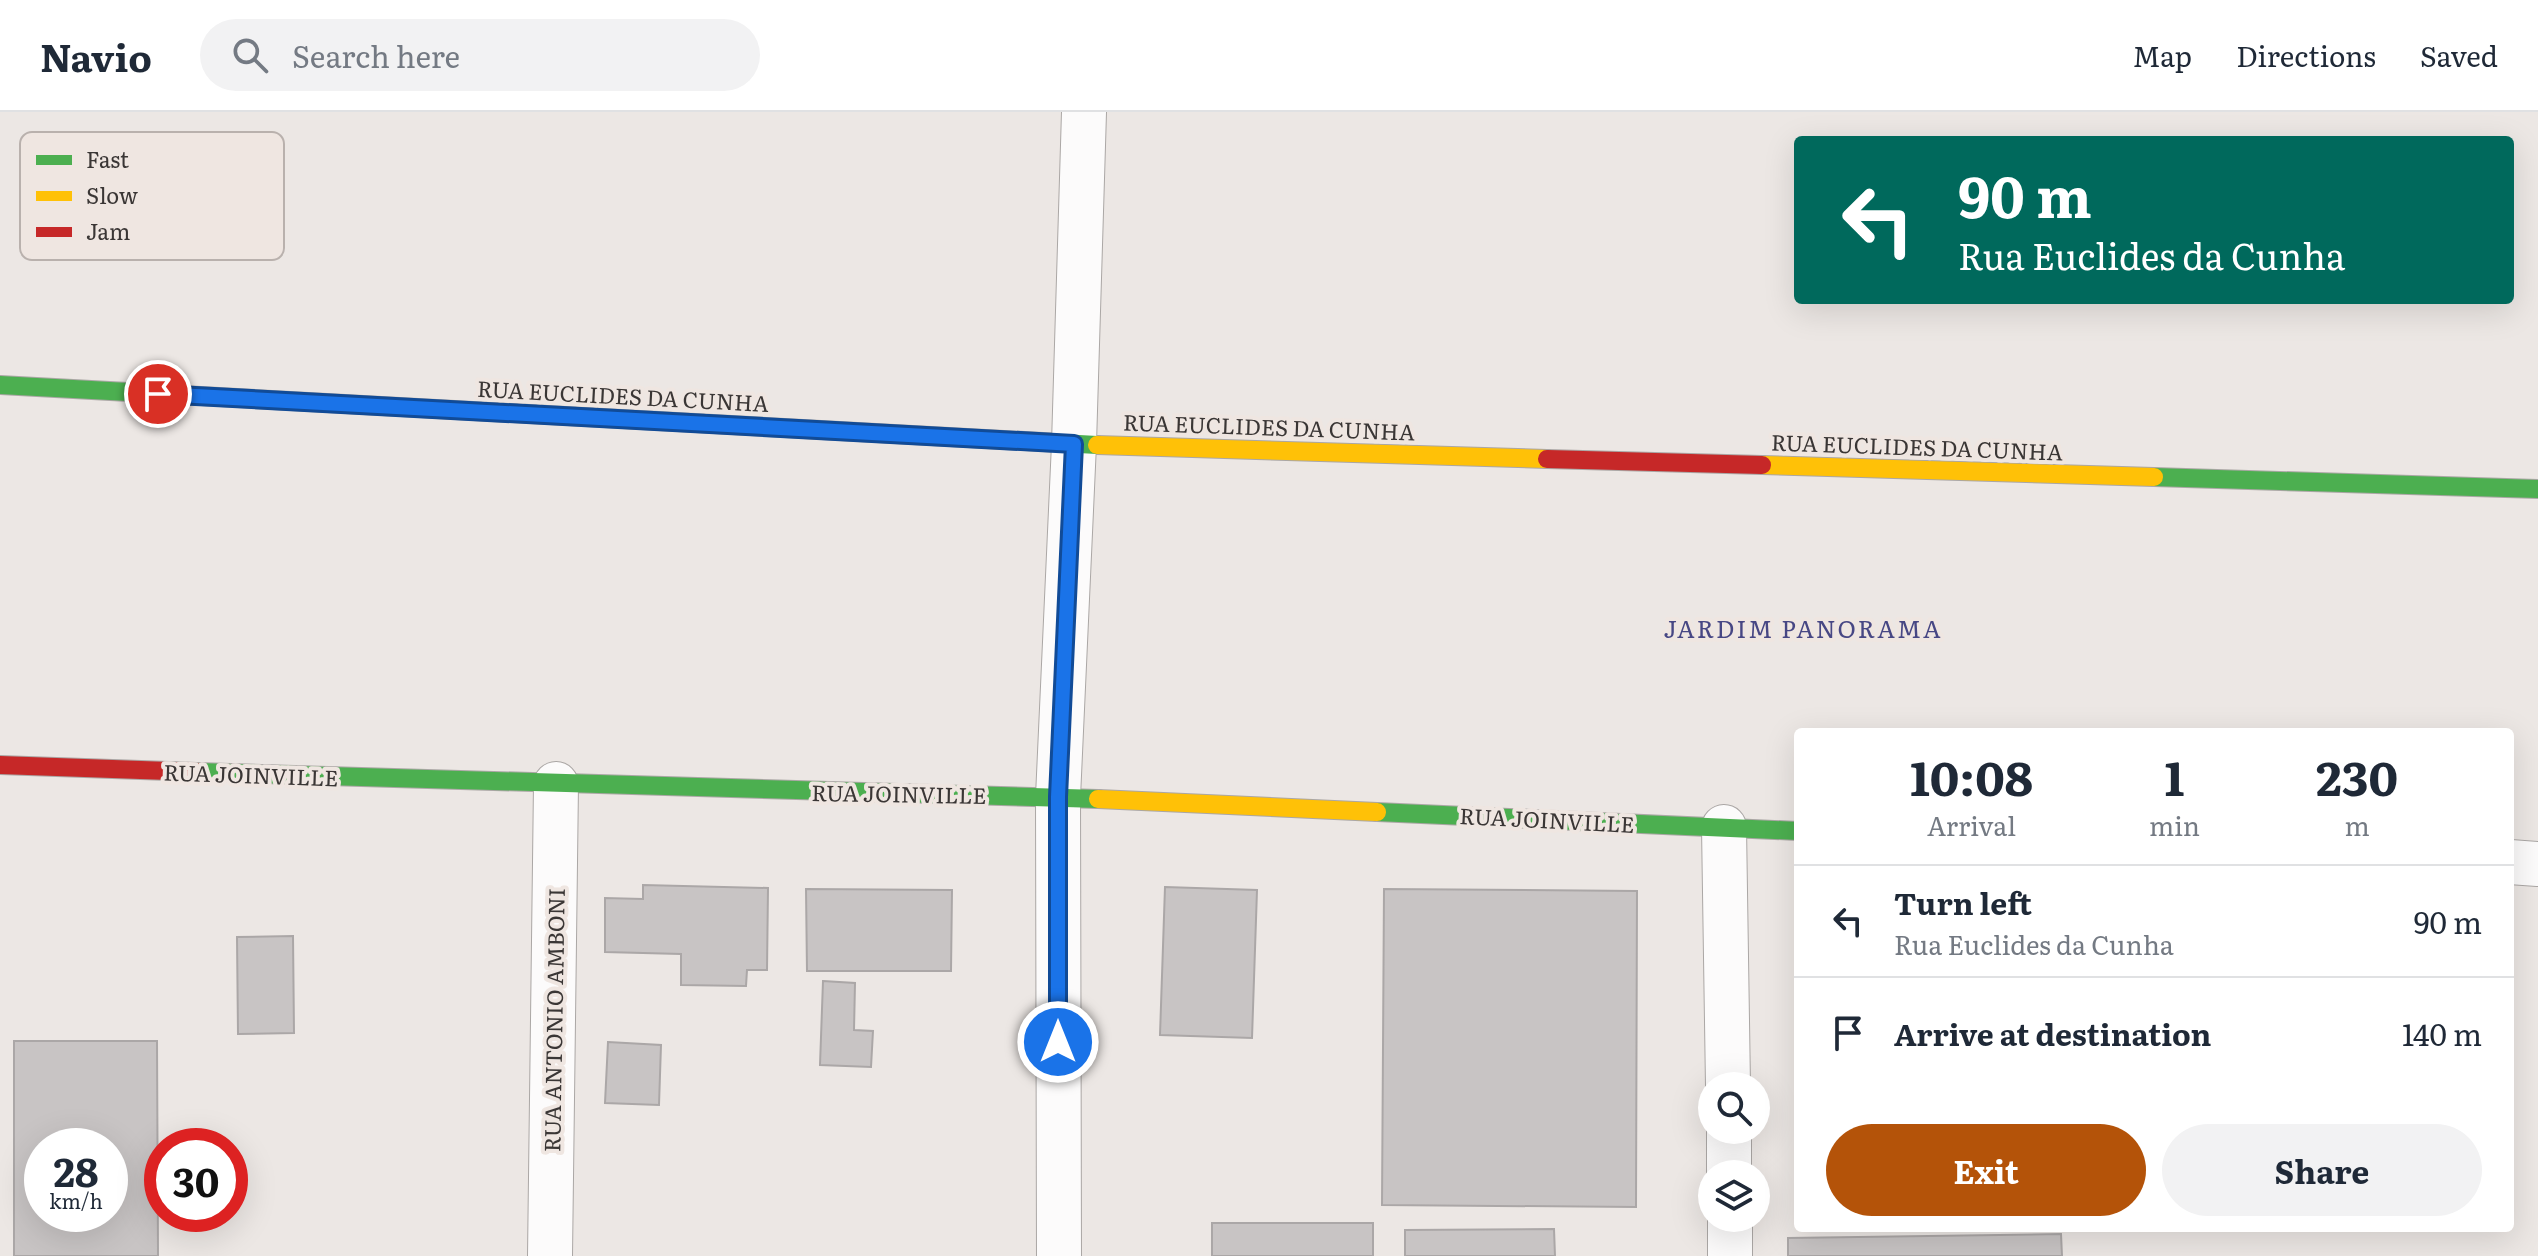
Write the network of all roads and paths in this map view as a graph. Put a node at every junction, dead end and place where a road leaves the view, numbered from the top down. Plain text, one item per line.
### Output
1 (1084, 112) edge
2 (0, 385) edge
3 (1074, 444) junction
4 (2538, 489) edge
5 (0, 765) edge
6 (556, 784) junction
7 (1058, 797) junction
8 (1724, 827) junction
9 (1794, 831) edge
10 (2514, 862) edge
11 (2538, 864) edge
12 (1728, 1072) edge
13 (1730, 1232) edge
14 (550, 1256) edge
15 (1059, 1256) edge
16 (1730, 1256) edge

1 - 3 street
2 - 3 street, RUA EUCLIDES DA CUNHA
3 - 4 street, RUA EUCLIDES DA CUNHA
3 - 7 street
5 - 6 street, RUA JOINVILLE
6 - 7 street, RUA JOINVILLE
6 - 14 street, RUA ANTONIO AMBONI
7 - 8 street, RUA JOINVILLE
7 - 15 street
8 - 9 street, RUA JOINVILLE
8 - 12 street
10 - 11 street
13 - 16 street

